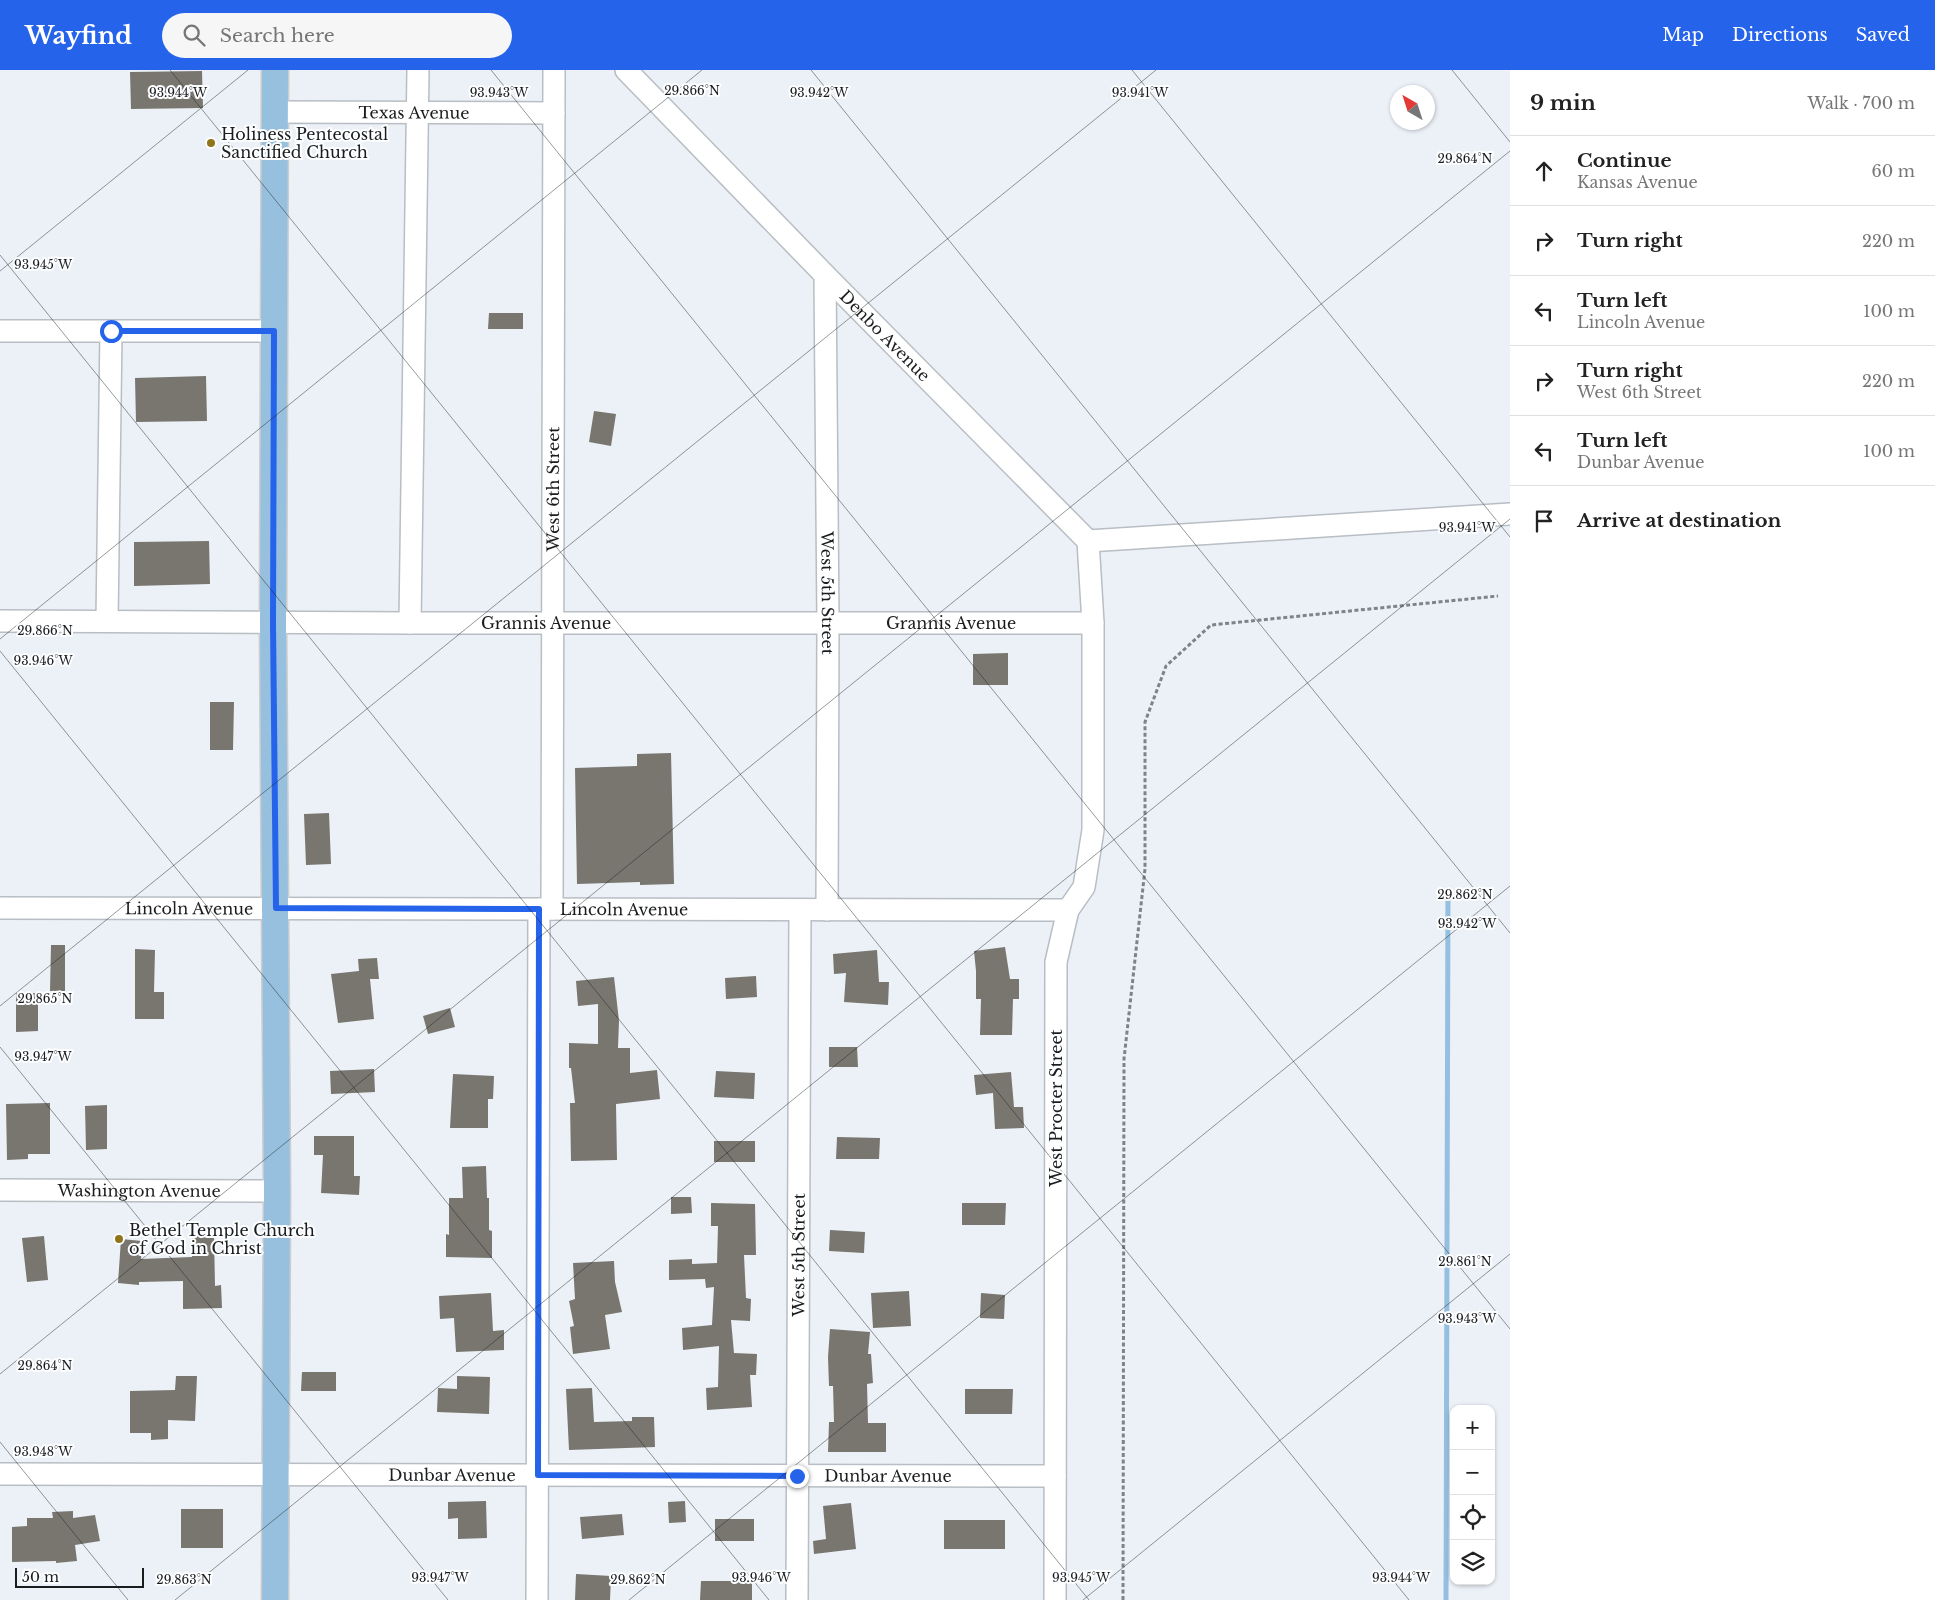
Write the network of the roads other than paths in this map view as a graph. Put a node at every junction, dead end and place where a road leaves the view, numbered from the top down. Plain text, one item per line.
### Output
1 (275, 70) edge
2 (418, 70) edge
3 (554, 70) edge
4 (626, 70) edge
5 (275, 112) junction
6 (417, 113) junction
7 (554, 113) junction
8 (825, 275) junction
9 (0, 331) edge
10 (111, 331) junction
11 (274, 331) junction
12 (1510, 514) edge
13 (1088, 541) junction
14 (0, 621) edge
15 (107, 621) junction
16 (553, 622) junction
17 (828, 622) junction
18 (273, 623) junction
19 (410, 623) junction
20 (1093, 623) junction
21 (0, 908) edge
22 (276, 908) junction
23 (546, 909) junction
24 (800, 910) junction
25 (827, 910) junction
26 (1068, 910) junction
27 (0, 1190) edge
28 (277, 1191) junction
29 (0, 1474) edge
30 (275, 1475) junction
31 (538, 1475) junction
32 (797, 1476) junction
33 (1055, 1476) junction
34 (274, 1600) edge
35 (538, 1600) edge
36 (797, 1600) edge
37 (1055, 1600) edge

1 - 5 main road
2 - 6 street
3 - 7 street, West 6th Street
4 - 8 street, Denbo Avenue
5 - 6 street, Texas Avenue
5 - 11 main road
6 - 7 street, Texas Avenue
6 - 19 street
7 - 16 street, West 6th Street
8 - 13 street, Denbo Avenue
8 - 17 street, West 5th Street
9 - 10 street
10 - 11 street
10 - 15 street
11 - 18 main road
12 - 13 street
13 - 20 street
14 - 15 street, Grannis Avenue
15 - 18 street, Grannis Avenue
16 - 17 street, Grannis Avenue
16 - 19 street, Grannis Avenue
16 - 23 street, West 6th Street
17 - 20 street, Grannis Avenue
17 - 25 street, West 5th Street
18 - 19 street, Grannis Avenue
18 - 22 main road
20 - 26 street, West Procter Street
21 - 22 street, Lincoln Avenue
22 - 23 street, Lincoln Avenue
22 - 28 main road
23 - 24 street, Lincoln Avenue
23 - 31 street, West 6th Street
24 - 25 street, Lincoln Avenue
24 - 32 street, West 5th Street
25 - 26 street, Lincoln Avenue
26 - 33 street, West Procter Street
27 - 28 street, Washington Avenue
28 - 30 main road
29 - 30 street, Dunbar Avenue
30 - 31 street, Dunbar Avenue
30 - 34 main road
31 - 32 street, Dunbar Avenue
31 - 35 street, West 6th Street
32 - 33 street, Dunbar Avenue
32 - 36 street, West 5th Street
33 - 37 street, West Procter Street

